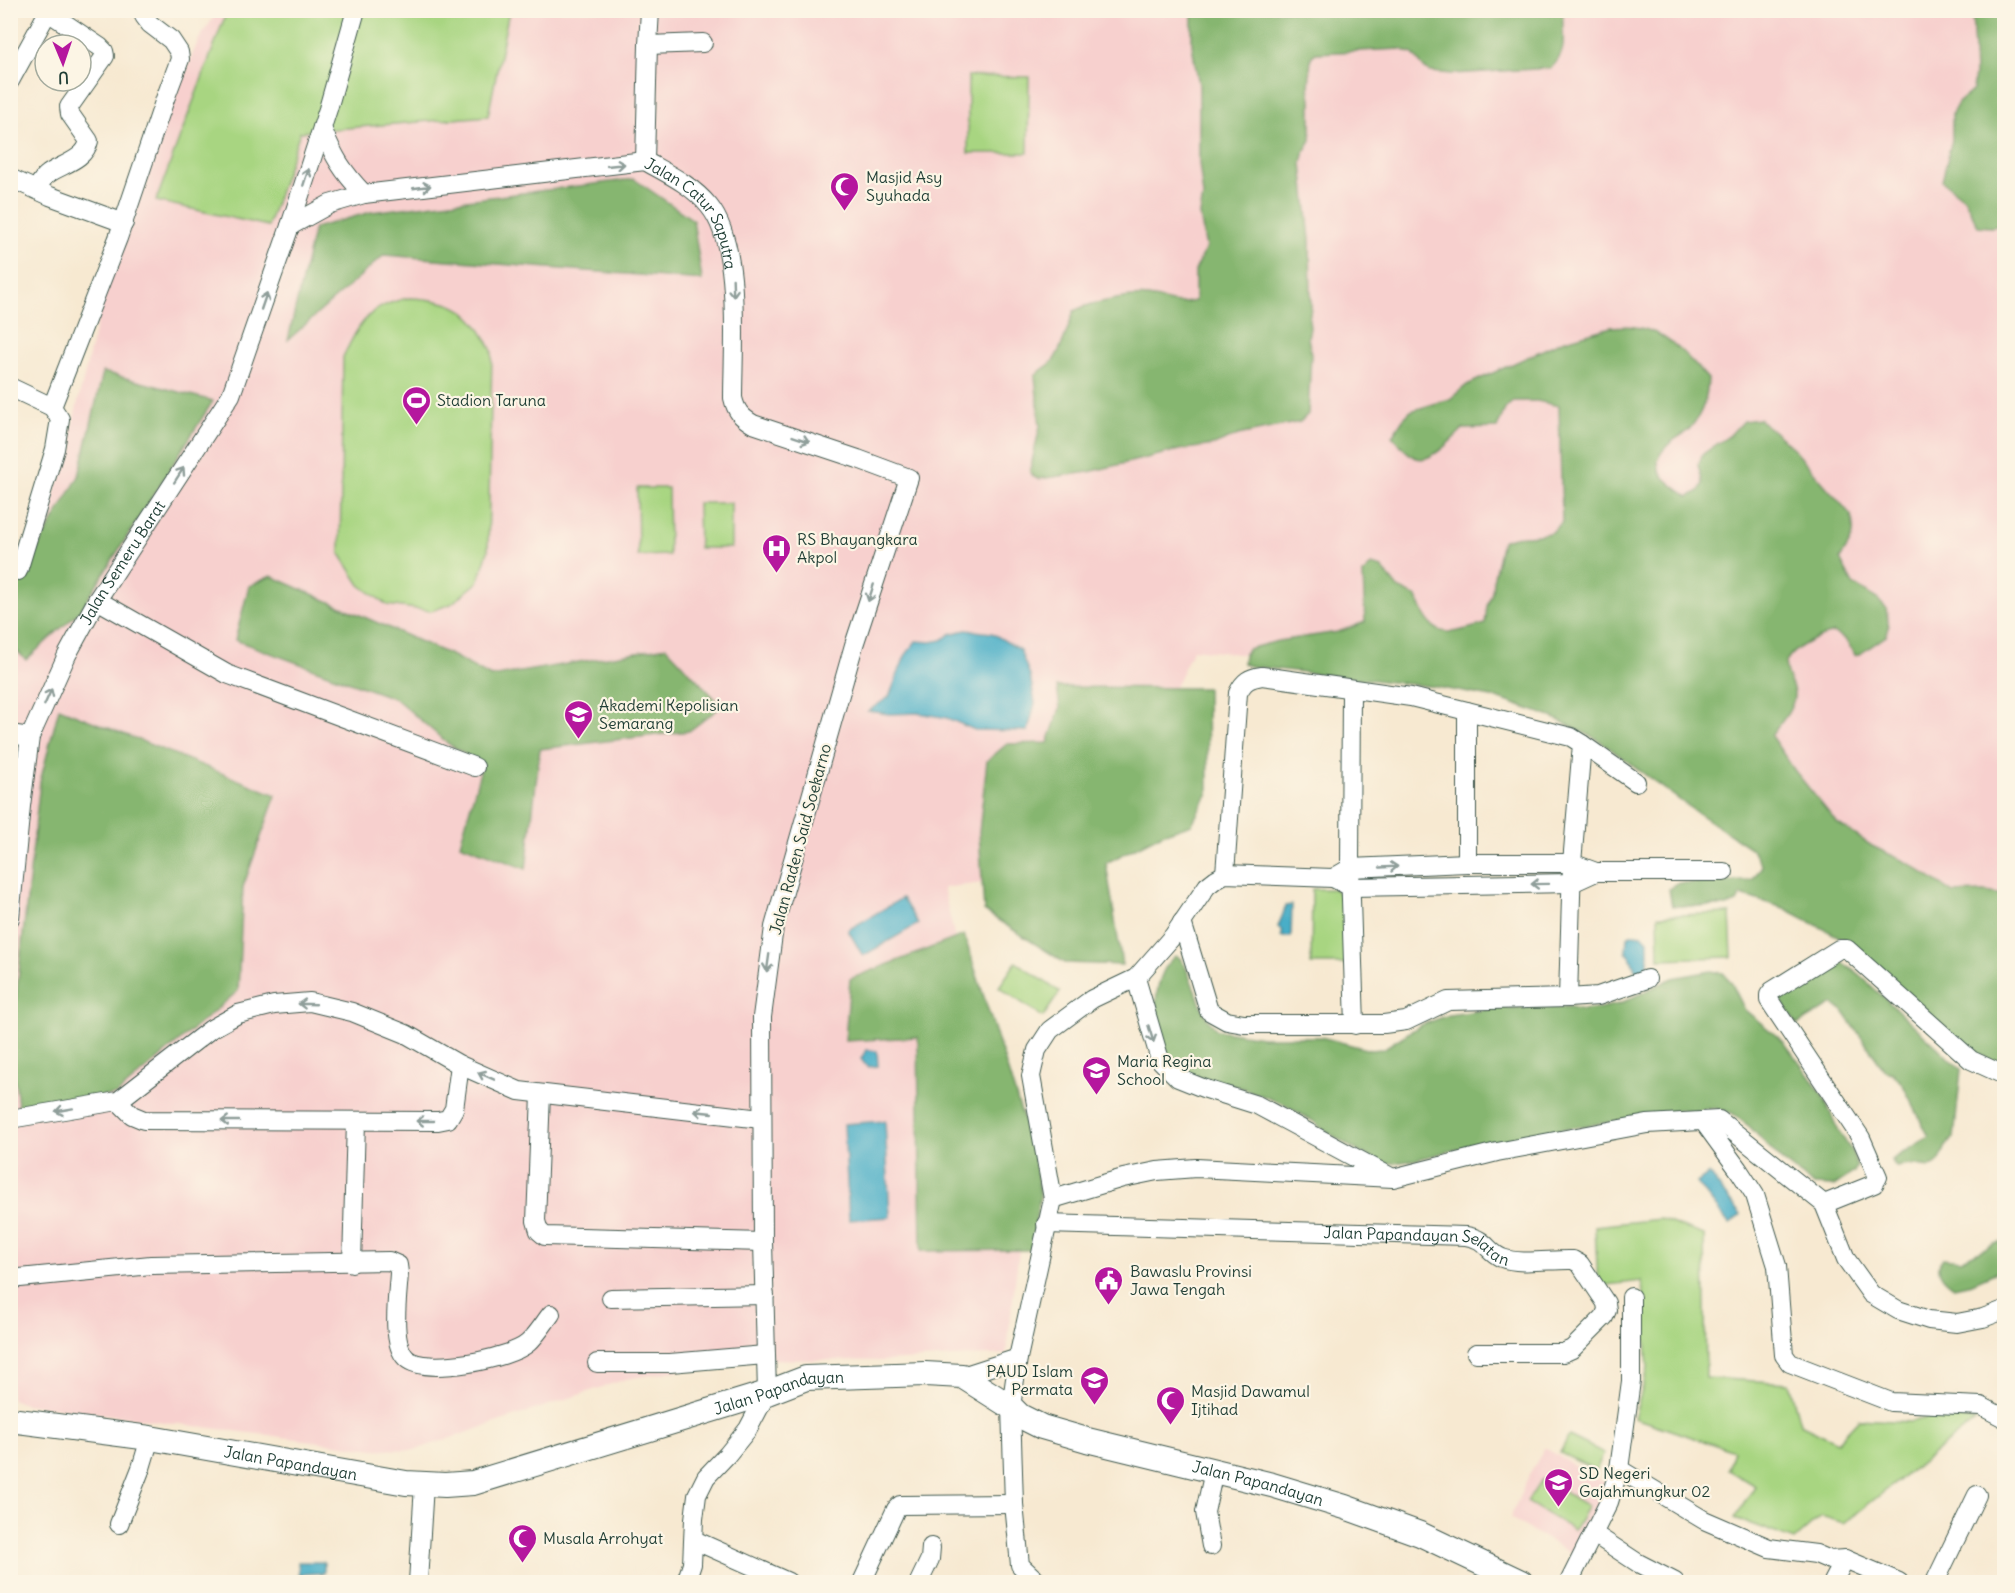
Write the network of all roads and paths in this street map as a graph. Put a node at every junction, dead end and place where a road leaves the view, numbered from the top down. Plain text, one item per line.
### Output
1 (144, 10) edge
2 (356, 10) edge
3 (650, 10) edge
4 (48, 11) edge
5 (703, 43) dead end
6 (648, 45) junction
7 (10, 81) edge
8 (322, 128) junction
9 (645, 161) junction
10 (10, 178) edge
11 (36, 189) junction
12 (364, 194) junction
13 (124, 223) junction
14 (290, 226) junction
15 (10, 387) edge
16 (52, 407) junction
17 (909, 478) joint
18 (18, 571) dead end
19 (97, 600) junction
20 (1351, 689) junction
21 (1467, 711) junction
22 (10, 735) edge
23 (30, 737) junction
24 (1582, 744) junction
25 (475, 767) dead end
26 (1636, 782) dead end
27 (1467, 863) junction
28 (1572, 863) junction
29 (1350, 868) junction
30 (1596, 872) junction
31 (1724, 872) dead end
32 (1224, 874) junction
33 (1333, 878) junction
34 (1572, 883) junction
35 (1468, 885) junction
36 (1351, 887) junction
37 (10, 918) edge
38 (1182, 922) junction
39 (1136, 978) junction
40 (1647, 979) dead end
41 (1568, 998) junction
42 (1355, 1024) junction
43 (460, 1065) junction
44 (2004, 1075) edge
45 (541, 1094) junction
46 (118, 1101) junction
47 (10, 1119) edge
48 (761, 1119) junction
49 (1702, 1121) junction
50 (356, 1122) junction
51 (1393, 1178) junction
52 (1053, 1199) junction
53 (1824, 1204) junction
54 (1046, 1224) junction
55 (763, 1242) junction
56 (352, 1263) junction
57 (10, 1279) edge
58 (765, 1295) junction
59 (1631, 1297) dead end
60 (611, 1298) dead end
61 (2004, 1310) edge
62 (551, 1314) dead end
63 (1476, 1353) dead end
64 (765, 1355) junction
65 (1018, 1358) junction
66 (597, 1363) dead end
67 (962, 1376) junction
68 (767, 1392) junction
69 (1011, 1407) junction
70 (2004, 1418) edge
71 (10, 1420) edge
72 (150, 1438) junction
73 (1619, 1469) junction
74 (1214, 1471) junction
75 (424, 1485) junction
76 (1977, 1495) dead end
77 (1014, 1504) junction
78 (119, 1524) dead end
79 (1594, 1534) junction
80 (694, 1540) junction
81 (1211, 1546) dead end
82 (932, 1547) dead end
83 (1845, 1559) junction
84 (1018, 1574) edge
85 (1497, 1577) edge
86 (767, 1578) edge
87 (418, 1582) edge
88 (686, 1582) edge
89 (788, 1582) edge
90 (862, 1582) edge
91 (919, 1582) edge
92 (1038, 1582) edge
93 (1521, 1582) edge
94 (1569, 1582) edge
95 (1675, 1582) edge
96 (1833, 1582) edge
97 (1899, 1582) edge
98 (1935, 1582) edge

1 - 13 street
2 - 8 street, Jalan Semeru Barat
3 - 6 street
4 - 7 street
4 - 11 street
5 - 6 street
6 - 9 street
8 - 12 street
14 -> 8 street, Jalan Semeru Barat
12 -> 9 street, Jalan Catur Saputra
9 -> 17 street, Jalan Catur Saputra
10 - 11 street
11 - 13 street
12 - 14 street, Jalan Catur Saputra
13 - 16 street
19 -> 14 street, Jalan Semeru Barat
15 - 16 street
16 - 18 street
17 -> 48 street, Jalan Raden Said Soekarno
23 -> 19 street, Jalan Semeru Barat
19 - 25 street
20 - 21 street
20 - 29 street
20 - 32 street
21 - 24 street
21 - 27 street
22 - 23 street
23 - 37 street, Jalan Semeru Barat
24 - 26 street
24 - 28 street
27 - 28 street
29 -> 27 street
27 - 35 street
28 - 30 street
28 - 34 street
29 - 33 street
29 - 36 street
30 - 31 street
30 - 34 street
32 - 33 street
32 - 38 street
33 - 36 street
34 -> 35 street
34 - 41 street
35 - 36 street
36 - 42 street
38 - 39 street
38 - 42 street
39 -> 51 street
39 - 52 street
40 - 41 street
41 - 42 street
45 -> 43 street
43 -> 46 street
43 -> 50 street
44 - 53 street
48 -> 45 street
45 - 55 street
46 -> 47 street
50 -> 46 street
48 - 55 street, Jalan Raden Said Soekarno
49 - 51 street
49 - 53 street
49 - 70 street
50 - 56 street
51 - 52 street
52 - 54 street
53 - 61 street
54 - 63 street, Jalan Papandayan Selatan
54 - 65 street
55 - 58 street, Jalan Raden Said Soekarno
56 - 57 street
56 - 62 street
58 - 60 street
58 - 64 street, Jalan Raden Said Soekarno
59 - 73 street
64 - 66 street
64 - 68 street, Jalan Raden Said Soekarno
65 - 67 street
65 - 69 street
67 - 68 main road, Jalan Papandayan
67 - 69 main road, Jalan Papandayan
68 - 75 main road, Jalan Papandayan
68 - 80 street
69 - 74 main road, Jalan Papandayan
69 - 77 street
71 - 72 main road, Jalan Papandayan
72 - 75 main road, Jalan Papandayan
72 - 78 street
73 - 79 street
73 - 83 street
74 - 81 street
74 - 85 main road, Jalan Papandayan
75 - 87 street
76 - 98 street
77 - 84 street
77 - 90 street
79 - 94 street
79 - 95 street
80 - 86 street
80 - 88 street
82 - 91 street
83 - 96 street
83 - 97 street
84 - 92 street
85 - 93 main road, Jalan Papandayan
86 - 89 street

